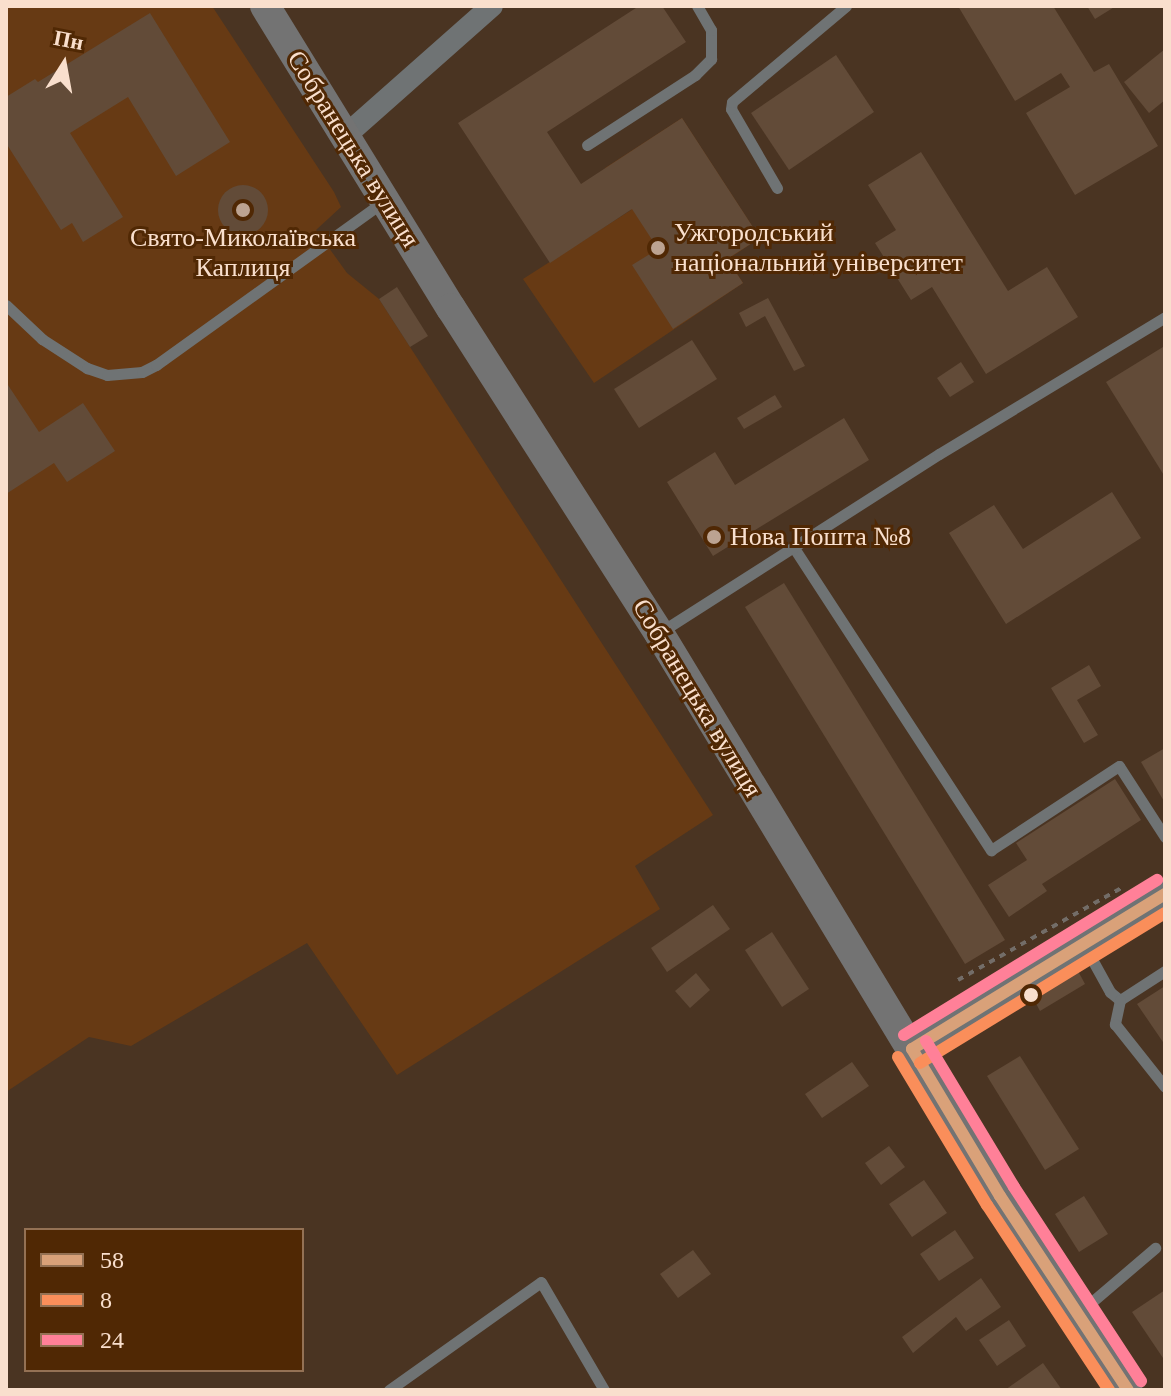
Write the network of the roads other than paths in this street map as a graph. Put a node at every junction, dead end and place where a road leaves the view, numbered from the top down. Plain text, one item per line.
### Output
1 (265, 6) edge
2 (492, 6) edge
3 (697, 6) edge
4 (846, 6) edge
5 (345, 136) junction
6 (587, 145) dead end
7 (777, 188) dead end
8 (384, 200) junction
9 (6, 305) edge
10 (1165, 317) edge
11 (794, 548) junction
12 (659, 633) junction
13 (1165, 837) edge
14 (1165, 894) edge
15 (1083, 943) junction
16 (1165, 971) edge
17 (1120, 1000) junction
18 (912, 1049) junction
19 (1165, 1087) edge
20 (1155, 1248) dead end
21 (1076, 1314) junction
22 (1119, 1387) edge
23 (389, 1390) edge
24 (604, 1390) edge

1 - 5 main road, Собранецька вулиця
2 - 5 street
3 - 6 lane
4 - 7 lane
5 - 8 main road, Собранецька вулиця
8 - 9 lane
8 - 12 main road, Собранецька вулиця
10 - 11 lane
11 - 12 lane
11 - 13 lane
12 - 18 main road, Собранецька вулиця
14 - 15 street
15 - 17 lane
15 - 18 street
16 - 17 lane
17 - 19 lane
18 - 21 main road, Собранецька вулиця
20 - 21 lane
21 - 22 main road, Собранецька вулиця
23 - 24 lane

